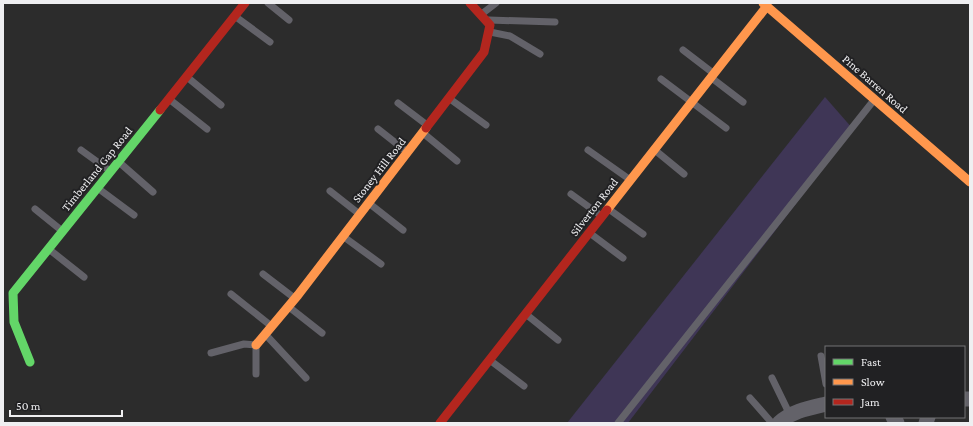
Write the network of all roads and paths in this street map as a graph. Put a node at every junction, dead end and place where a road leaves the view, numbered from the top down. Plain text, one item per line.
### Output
1 (245, 3) edge
2 (268, 3) edge
3 (470, 3) edge
4 (496, 3) edge
5 (765, 4) edge
6 (234, 16) junction
7 (483, 17) junction
8 (289, 20) dead end
9 (555, 22) dead end
10 (488, 32) junction
11 (270, 42) dead end
12 (683, 50) dead end
13 (540, 54) dead end
14 (712, 75) junction
15 (186, 76) junction
16 (661, 79) dead end
17 (449, 98) junction
18 (168, 99) junction
19 (874, 99) junction
20 (692, 102) junction
21 (742, 102) dead end
22 (398, 103) dead end
23 (222, 105) dead end
24 (486, 125) dead end
25 (726, 128) dead end
26 (207, 129) dead end
27 (378, 129) dead end
28 (425, 129) junction
29 (655, 149) junction
30 (81, 150) dead end
31 (588, 150) dead end
32 (408, 152) junction
33 (457, 161) dead end
34 (118, 162) junction
35 (110, 172) junction
36 (684, 174) dead end
37 (630, 180) junction
38 (970, 182) edge
39 (98, 188) junction
40 (330, 191) dead end
41 (153, 192) dead end
42 (571, 194) dead end
43 (369, 203) junction
44 (608, 208) junction
45 (35, 209) dead end
46 (360, 214) junction
47 (134, 215) dead end
48 (602, 216) junction
49 (403, 230) dead end
50 (63, 231) junction
51 (589, 233) junction
52 (643, 234) dead end
53 (344, 236) junction
54 (49, 249) junction
55 (623, 258) dead end
56 (381, 264) dead end
57 (263, 274) dead end
58 (84, 277) dead end
59 (231, 294) dead end
60 (296, 298) junction
61 (288, 306) junction
62 (526, 314) junction
63 (271, 326) junction
64 (265, 333) junction
65 (322, 333) dead end
66 (558, 340) dead end
67 (256, 345) junction
68 (211, 353) dead end
69 (821, 356) dead end
70 (490, 360) junction
71 (30, 362) dead end
72 (256, 374) dead end
73 (306, 378) dead end
74 (772, 378) dead end
75 (825, 378) edge
76 (524, 386) dead end
77 (750, 398) dead end
78 (825, 404) edge
79 (785, 419) edge
80 (441, 423) edge
81 (618, 423) edge
82 (772, 423) edge

1 - 6 street, Timberland Gap Road
2 - 8 lane
3 - 7 street, Stoney Hill Road
4 - 7 lane
5 - 14 street, Silverton Road
5 - 19 street, Pine Barren Road
6 - 11 lane
6 - 15 street, Timberland Gap Road
7 - 9 lane
7 - 10 street, Stoney Hill Road
10 - 13 lane
10 - 17 street, Stoney Hill Road
12 - 14 lane
14 - 20 street, Silverton Road
14 - 21 lane
15 - 18 street, Timberland Gap Road
15 - 23 lane
16 - 20 lane
17 - 24 lane
17 - 28 street, Stoney Hill Road
18 - 26 lane
18 - 34 street, Timberland Gap Road
19 - 38 street, Pine Barren Road
19 - 81 lane
20 - 25 lane
20 - 29 street, Silverton Road
22 - 28 lane
27 - 32 lane
28 - 32 street, Stoney Hill Road
28 - 33 lane
29 - 36 lane
29 - 37 street, Silverton Road
30 - 35 lane
31 - 37 lane
32 - 43 street, Stoney Hill Road
34 - 35 street, Timberland Gap Road
34 - 41 lane
35 - 39 street, Timberland Gap Road
37 - 44 street, Silverton Road
39 - 47 lane
39 - 50 street, Timberland Gap Road
40 - 46 lane
42 - 48 lane
43 - 46 street, Stoney Hill Road
43 - 49 lane
44 - 48 street, Silverton Road
44 - 52 lane
45 - 50 lane
46 - 53 street, Stoney Hill Road
48 - 51 street, Silverton Road
50 - 54 street, Timberland Gap Road
51 - 55 lane
51 - 62 street, Silverton Road
53 - 56 lane
53 - 60 street, Stoney Hill Road
54 - 58 lane
54 - 71 street, Timberland Gap Road
57 - 60 lane
59 - 63 lane
60 - 61 street, Stoney Hill Road
61 - 63 street, Stoney Hill Road
61 - 65 lane
62 - 66 lane
62 - 70 street, Silverton Road
63 - 64 street, Stoney Hill Road
64 - 67 street, Stoney Hill Road
64 - 73 lane
67 - 68 lane
67 - 72 lane
69 - 75 lane
70 - 76 lane
70 - 80 street, Silverton Road
74 - 79 lane
77 - 82 lane
78 - 79 street

